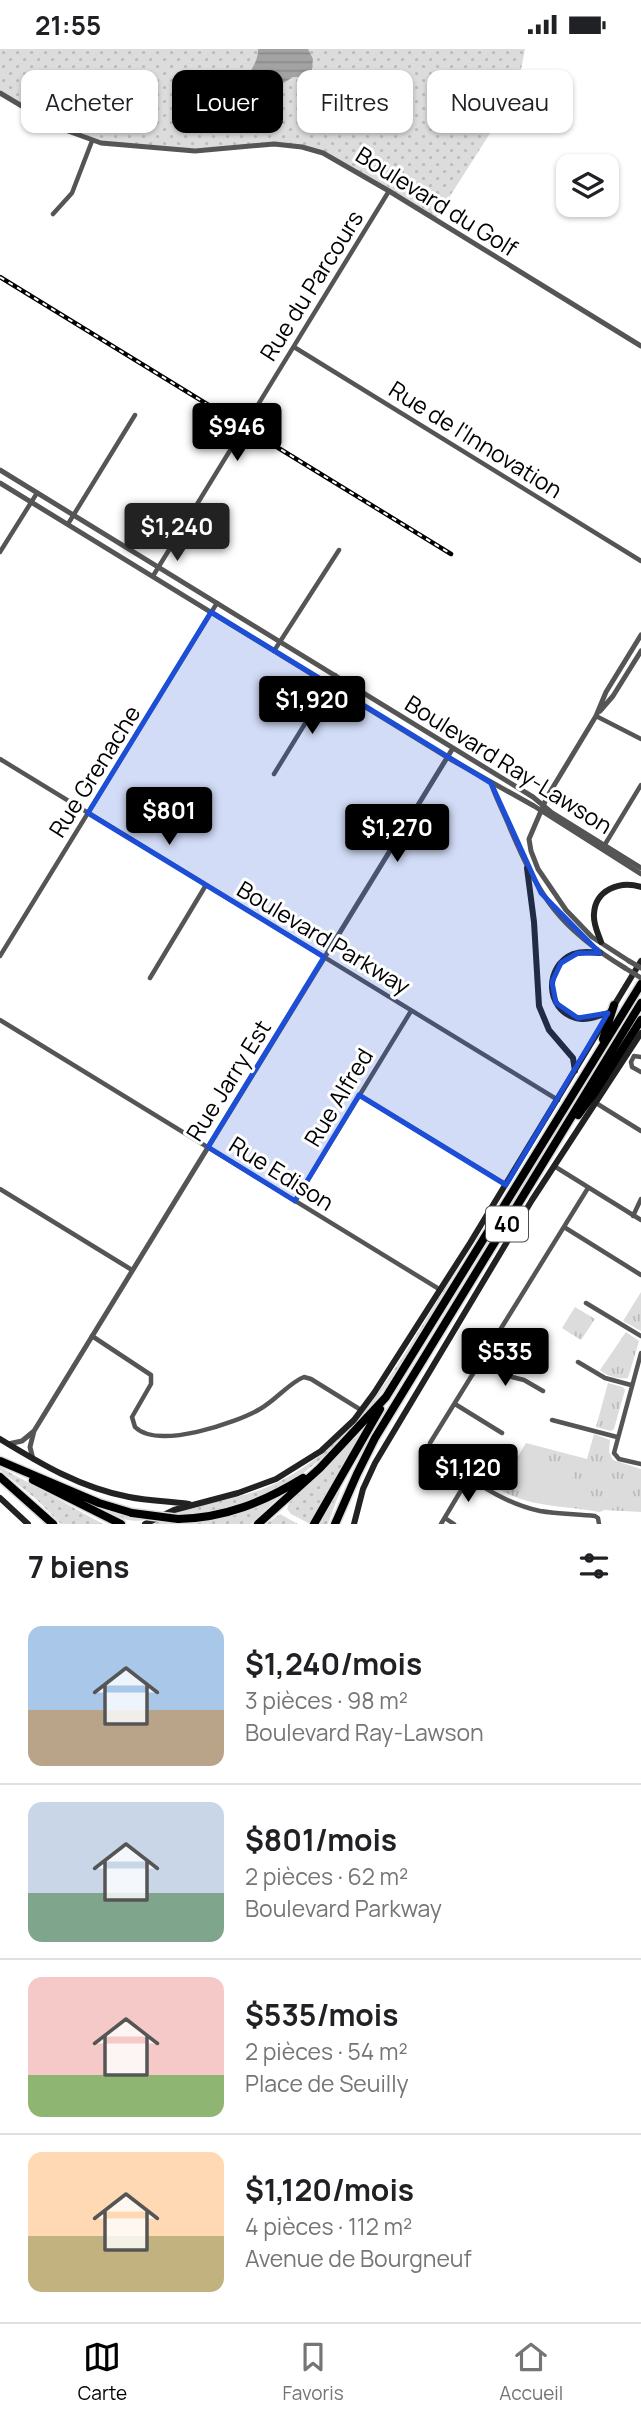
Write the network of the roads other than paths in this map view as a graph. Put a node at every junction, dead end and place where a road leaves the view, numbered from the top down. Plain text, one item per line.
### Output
1 (0, 93) edge
2 (92, 141) junction
3 (389, 191) junction
4 (53, 214) dead end
5 (641, 346) edge
6 (294, 347) junction
7 (135, 415) dead end
8 (0, 470) edge
9 (0, 483) edge
10 (37, 493) junction
11 (31, 502) junction
12 (74, 515) junction
13 (68, 524) junction
14 (339, 550) dead end
15 (0, 552) edge
16 (641, 561) edge
17 (159, 567) junction
18 (153, 576) junction
19 (217, 603) junction
20 (211, 612) junction
21 (641, 635) edge
22 (280, 641) junction
23 (274, 651) junction
24 (641, 651) edge
25 (335, 675) junction
26 (329, 684) junction
27 (388, 708) junction
28 (596, 716) junction
29 (382, 717) junction
30 (641, 739) edge
31 (453, 748) junction
32 (447, 757) junction
33 (0, 759) edge
34 (274, 774) dead end
35 (491, 783) junction
36 (641, 785) edge
37 (542, 808) junction
38 (88, 813) junction
39 (603, 848) junction
40 (527, 868) junction
41 (641, 868) edge
42 (641, 874) edge
43 (206, 885) junction
44 (641, 887) edge
45 (601, 942) junction
46 (600, 953) junction
47 (0, 957) edge
48 (324, 957) junction
49 (641, 961) edge
50 (641, 968) edge
51 (150, 978) dead end
52 (641, 978) edge
53 (641, 984) edge
54 (641, 1003) edge
55 (614, 1005) junction
56 (411, 1010) junction
57 (608, 1013) junction
58 (0, 1020) edge
59 (641, 1020) edge
60 (641, 1033) edge
61 (638, 1045) edge
62 (641, 1057) edge
63 (594, 1061) junction
64 (575, 1071) junction
65 (641, 1072) edge
66 (359, 1095) junction
67 (558, 1100) junction
68 (596, 1103) junction
69 (641, 1131) edge
70 (555, 1145) junction
71 (208, 1147) junction
72 (554, 1166) junction
73 (506, 1185) junction
74 (589, 1188) junction
75 (0, 1189) edge
76 (641, 1199) edge
77 (295, 1201) junction
78 (633, 1216) junction
79 (641, 1220) edge
80 (564, 1227) junction
81 (132, 1270) junction
82 (641, 1275) edge
83 (439, 1289) junction
84 (586, 1303) dead end
85 (92, 1336) junction
86 (641, 1336) edge
87 (641, 1353) edge
88 (482, 1359) junction
89 (578, 1362) dead end
90 (631, 1385) junction
91 (543, 1391) dead end
92 (386, 1397) junction
93 (455, 1404) junction
94 (362, 1410) junction
95 (552, 1420) dead end
96 (34, 1431) junction
97 (502, 1433) dead end
98 (617, 1437) junction
99 (0, 1439) edge
100 (8, 1444) junction
101 (33, 1459) junction
102 (0, 1462) edge
103 (641, 1464) edge
104 (320, 1468) junction
105 (0, 1476) edge
106 (469, 1477) junction
107 (1, 1501) edge
108 (190, 1504) junction
109 (445, 1518) junction
110 (315, 1521) edge
111 (118, 1523) edge
112 (28, 1524) edge
113 (53, 1524) edge
114 (145, 1524) edge
115 (258, 1524) edge
116 (338, 1524) edge
117 (354, 1524) edge
118 (441, 1524) edge
119 (454, 1524) edge
120 (599, 1524) edge

1 - 2 street, Boulevard du Golf
2 - 3 street, Boulevard du Golf
2 - 4 street
3 - 5 street, Boulevard du Golf
3 - 6 street, Rue du Parcours
6 - 16 street, Rue de l'Innovation
6 - 17 street, Rue du Parcours
7 - 12 street
8 - 10 street, Boulevard Ray-Lawson
9 - 11 street, Boulevard Ray-Lawson
10 - 11 street
10 - 12 street, Boulevard Ray-Lawson
11 - 13 street, Boulevard Ray-Lawson
11 - 15 street
12 - 13 street
12 - 17 street, Boulevard Ray-Lawson
13 - 18 street, Boulevard Ray-Lawson
14 - 22 street
17 - 18 street, Rue du Parcours
17 - 19 street, Boulevard Ray-Lawson
18 - 20 street, Boulevard Ray-Lawson
19 - 20 street, Rue Grenache
19 - 22 street, Boulevard Ray-Lawson
20 - 23 street, Boulevard Ray-Lawson
20 - 38 street, Rue Grenache
21 - 28 street
22 - 23 street
22 - 25 street, Boulevard Ray-Lawson
23 - 26 street, Boulevard Ray-Lawson
24 - 28 street
25 - 26 street
25 - 27 street, Boulevard Ray-Lawson
26 - 29 street, Boulevard Ray-Lawson
26 - 34 street
27 - 29 street
27 - 31 street, Boulevard Ray-Lawson
28 - 30 street
28 - 37 street
29 - 32 street, Boulevard Ray-Lawson
31 - 32 street, Rue Jarry Est
31 - 37 street, Boulevard Ray-Lawson
32 - 35 street, Boulevard Ray-Lawson
32 - 48 street, Rue Jarry Est
33 - 38 street, Boulevard Parkway
35 - 37 street, Boulevard Ray-Lawson
35 - 40 street
36 - 39 street
37 - 39 street, Boulevard Ray-Lawson
37 - 45 street
38 - 43 street, Boulevard Parkway
38 - 47 street, Rue Grenache
39 - 41 street, Boulevard Ray-Lawson
39 - 42 street, Boulevard Ray-Lawson
40 - 46 street
40 - 64 main road
43 - 48 street, Boulevard Parkway
43 - 51 street
44 - 45 main road
45 - 50 street, bridge
46 - 52 street, bridge
46 - 57 main road
48 - 56 street, Boulevard Parkway
48 - 71 street, Rue Jarry Est
49 - 55 main road
53 - 63 highway, 40
54 - 70 highway, 40
55 - 57 main road
55 - 63 highway
56 - 66 street, Rue Alfred
56 - 67 street, Boulevard Parkway
57 - 64 main road
58 - 71 street, Rue Edison
59 - 70 highway
60 - 61 main road
61 - 68 main road
62 - 65 street
63 - 92 highway, 40
64 - 67 main road
66 - 73 street
66 - 77 street, Rue Alfred
67 - 73 main road
68 - 69 street
68 - 72 main road
70 - 116 highway, 40
71 - 77 street, Rue Edison
71 - 81 street, Rue Jarry Est
72 - 74 street
72 - 117 main road
73 - 83 main road
74 - 78 street
74 - 80 street
75 - 81 street
76 - 78 street
77 - 83 street, Rue Edison
78 - 79 street
80 - 82 street
80 - 88 street
81 - 85 street, Rue Jarry Est
83 - 94 main road
84 - 86 street
85 - 94 street
85 - 96 street, Rue Jarry Est
87 - 90 street
88 - 91 street
88 - 93 street
89 - 90 street
90 - 98 street
92 - 104 highway, 40
92 - 110 highway
93 - 97 street
93 - 106 street
94 - 108 main road
95 - 98 street
96 - 100 street
96 - 101 street, Rue Jarry Est
98 - 103 street
99 - 100 main road
100 - 101 main road
101 - 108 main road
102 - 104 highway, bridge
102 - 111 highway
104 - 115 highway, 40
105 - 113 highway
106 - 109 street
106 - 120 street
107 - 112 main road
108 - 114 main road
109 - 118 street
109 - 119 street

